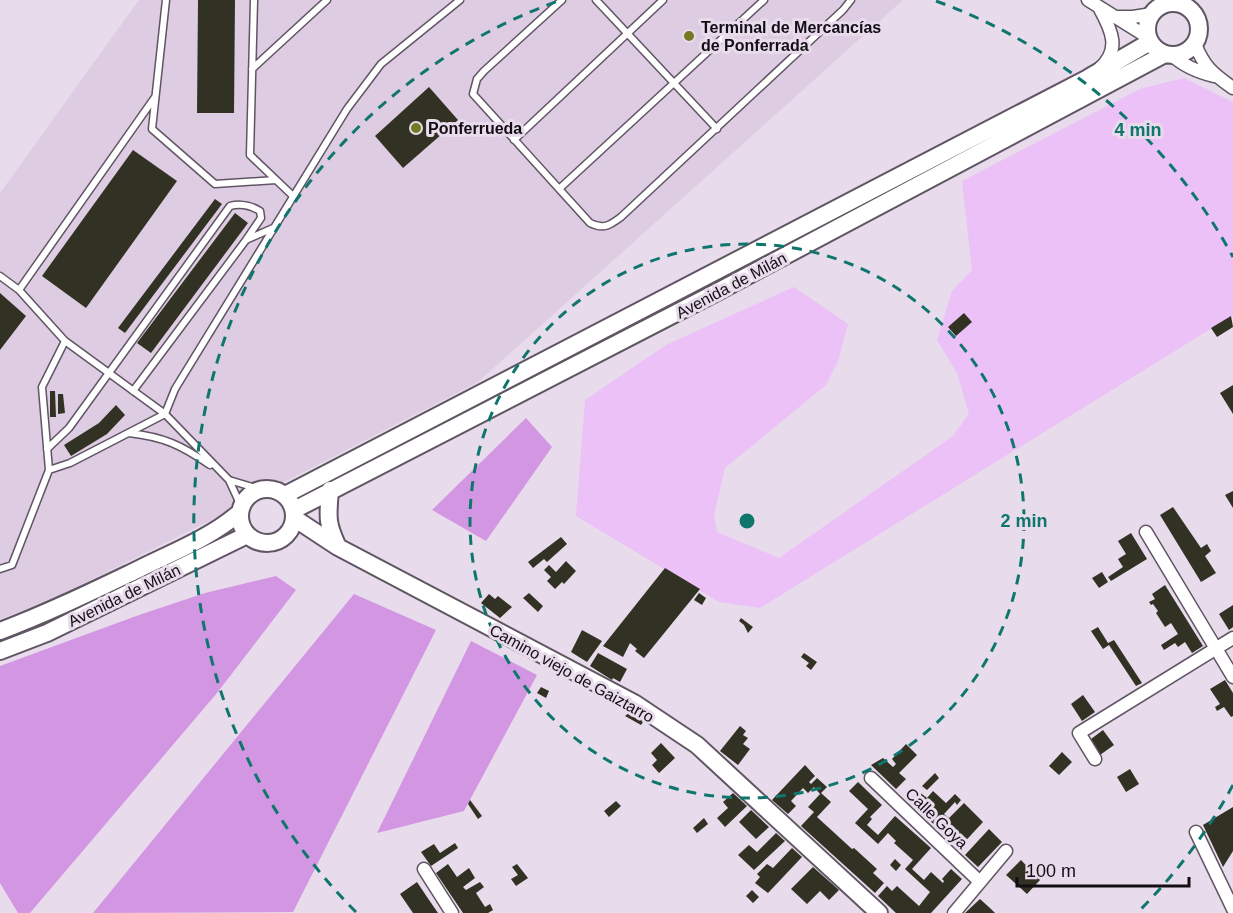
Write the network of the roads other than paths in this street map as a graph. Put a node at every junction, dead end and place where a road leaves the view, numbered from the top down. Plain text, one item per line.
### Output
1 (166, 0) edge
2 (254, 0) edge
3 (327, 0) edge
4 (460, 0) edge
5 (562, 0) edge
6 (596, 0) edge
7 (663, 0) edge
8 (764, 0) edge
9 (851, 0) edge
10 (1088, 0) edge
11 (1197, 0) edge
12 (1169, 4) edge
13 (1100, 9) junction
14 (1112, 17) junction
15 (1198, 22) junction
16 (627, 33) junction
17 (1149, 40) junction
18 (1195, 45) junction
19 (1169, 55) junction
20 (252, 69) junction
21 (1088, 78) junction
22 (1219, 78) junction
23 (674, 83) junction
24 (1233, 88) edge
25 (155, 97) junction
26 (717, 129) junction
27 (514, 140) junction
28 (276, 180) junction
29 (559, 189) junction
30 (292, 196) junction
31 (273, 228) junction
32 (246, 240) junction
33 (0, 276) edge
34 (19, 290) junction
35 (64, 341) junction
36 (109, 374) junction
37 (132, 391) junction
38 (165, 414) junction
39 (129, 433) junction
40 (47, 449) junction
41 (49, 470) junction
42 (223, 474) junction
43 (229, 480) junction
44 (259, 489) junction
45 (330, 490) junction
46 (285, 495) junction
47 (240, 510) junction
48 (292, 520) junction
49 (1146, 532) dead end
50 (247, 536) junction
51 (338, 547) junction
52 (0, 570) edge
53 (0, 631) edge
54 (1233, 638) edge
55 (1216, 648) junction
56 (0, 651) edge
57 (1233, 677) edge
58 (1095, 759) dead end
59 (871, 778) dead end
60 (1196, 832) dead end
61 (1006, 851) dead end
62 (424, 869) dead end
63 (980, 882) junction
64 (1233, 909) edge
65 (452, 913) edge
66 (879, 913) edge
67 (954, 913) edge

1 - 25 lane
2 - 20 lane
3 - 20 lane
4 - 30 lane
5 - 27 lane
6 - 16 lane
7 - 16 lane
8 - 23 lane
9 - 26 lane
10 - 13 street
11 - 15 street
12 - 14 street
12 - 15 street
12 - 17 street
13 - 14 street
13 - 21 street
14 - 17 street
15 - 18 street
16 - 23 lane
16 - 27 lane
17 - 19 street
17 - 21 street, Avenida de Milán
18 - 19 street
18 - 22 street
19 - 22 street
19 - 45 street, Avenida de Milán
20 - 28 lane
21 - 46 street, Avenida de Milán
22 - 24 street
23 - 26 lane
23 - 29 lane
25 - 28 lane
25 - 34 lane
26 - 29 lane
27 - 29 lane
28 - 30 lane
30 - 31 lane
31 - 32 lane
31 - 38 lane
32 - 36 lane
32 - 37 lane
33 - 34 lane
34 - 35 lane
35 - 36 lane
35 - 40 lane
36 - 37 lane
36 - 40 lane
37 - 38 lane
38 - 39 lane
38 - 42 lane
39 - 41 lane
39 - 42 lane
40 - 41 lane
41 - 52 lane
42 - 43 lane
43 - 44 lane
43 - 47 lane
44 - 46 street
44 - 47 street
45 - 48 street, Avenida de Milán
45 - 51 street
46 - 48 street
47 - 50 street
47 - 53 street, Avenida de Milán
48 - 50 street
48 - 51 street, Camino viejo de Gaiztarro
49 - 55 street
50 - 56 street, Avenida de Milán
51 - 66 street, Camino viejo de Gaiztarro
54 - 55 street
55 - 57 street
55 - 58 street
59 - 63 street, Calle Goya
60 - 64 street
61 - 63 street
62 - 65 street
63 - 67 street

